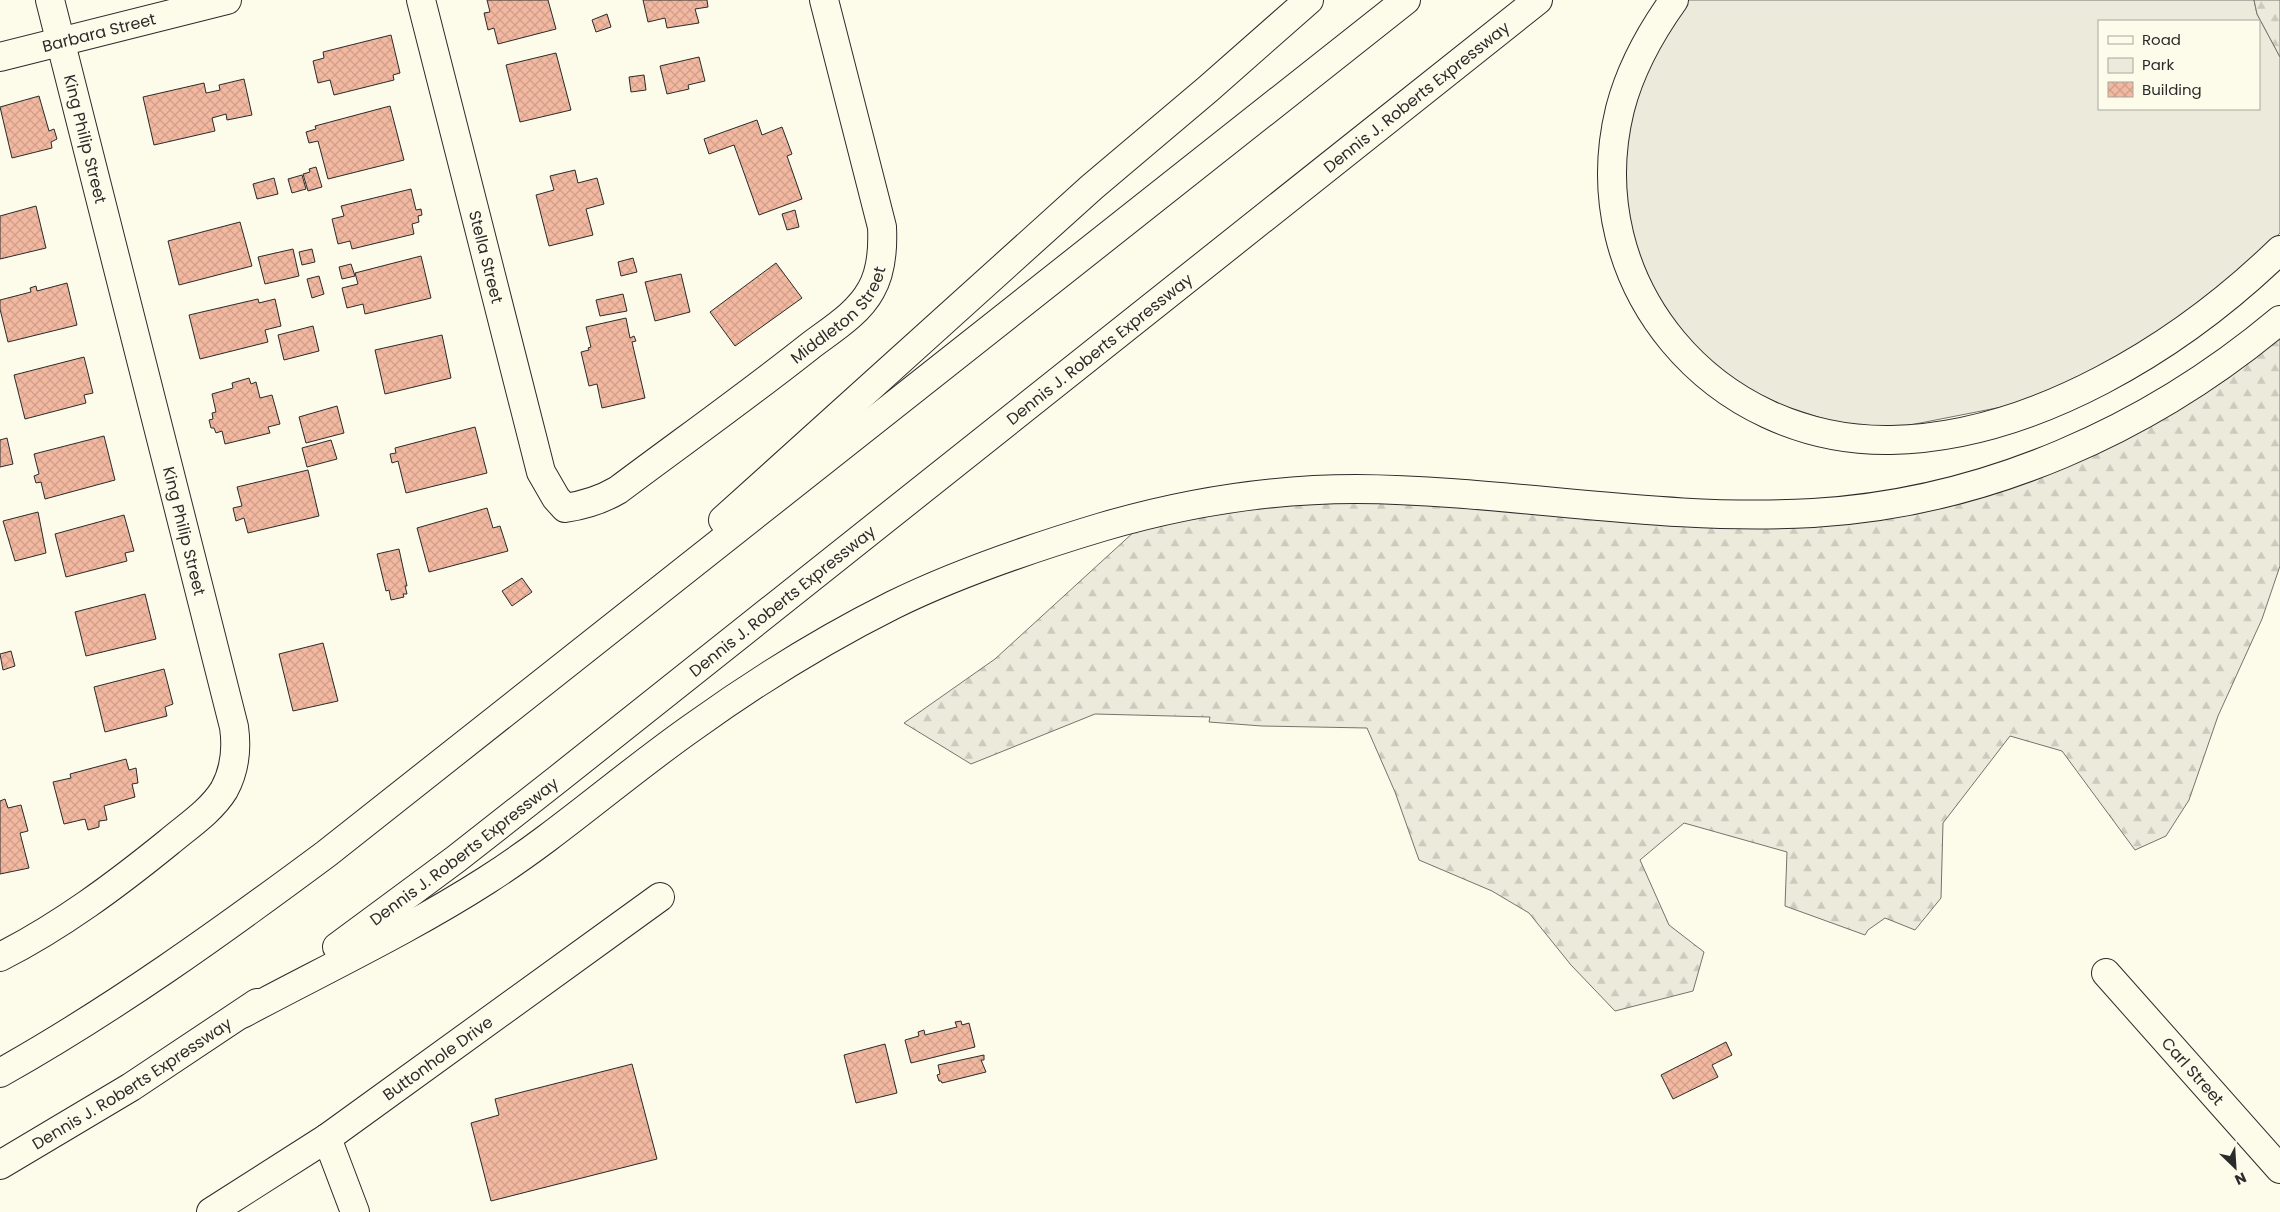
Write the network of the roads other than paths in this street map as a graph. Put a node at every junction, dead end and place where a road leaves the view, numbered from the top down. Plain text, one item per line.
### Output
1 (50, 0) edge
2 (227, 0) edge
3 (421, 0) edge
4 (824, 0) edge
5 (1309, 0) edge
6 (1406, 0) edge
7 (1538, 0) edge
8 (1674, 0) edge
9 (61, 42) junction
10 (0, 57) edge
11 (2280, 250) edge
12 (2280, 320) edge
13 (565, 508) joint
14 (529, 694) junction
15 (660, 897) dead end
16 (0, 957) edge
17 (2106, 973) dead end
18 (242, 1014) junction
19 (0, 1073) edge
20 (327, 1138) junction
21 (0, 1165) edge
22 (2280, 1169) edge
23 (210, 1212) edge
24 (355, 1212) edge

1 - 9 main road, King Philip Street
2 - 9 main road, Barbara Street
3 - 13 main road, Stella Street
4 - 13 main road, Middleton Street
5 - 14 main road
6 - 14 main road
7 - 18 main road, Dennis J. Roberts Expressway
8 - 11 main road
9 - 10 main road, Barbara Street
9 - 16 main road, King Philip Street
12 - 18 main road
14 - 19 main road
15 - 20 main road, Buttonhole Drive
17 - 22 main road, Carl Street
18 - 21 main road, Dennis J. Roberts Expressway
20 - 23 main road, Buttonhole Drive
20 - 24 main road

